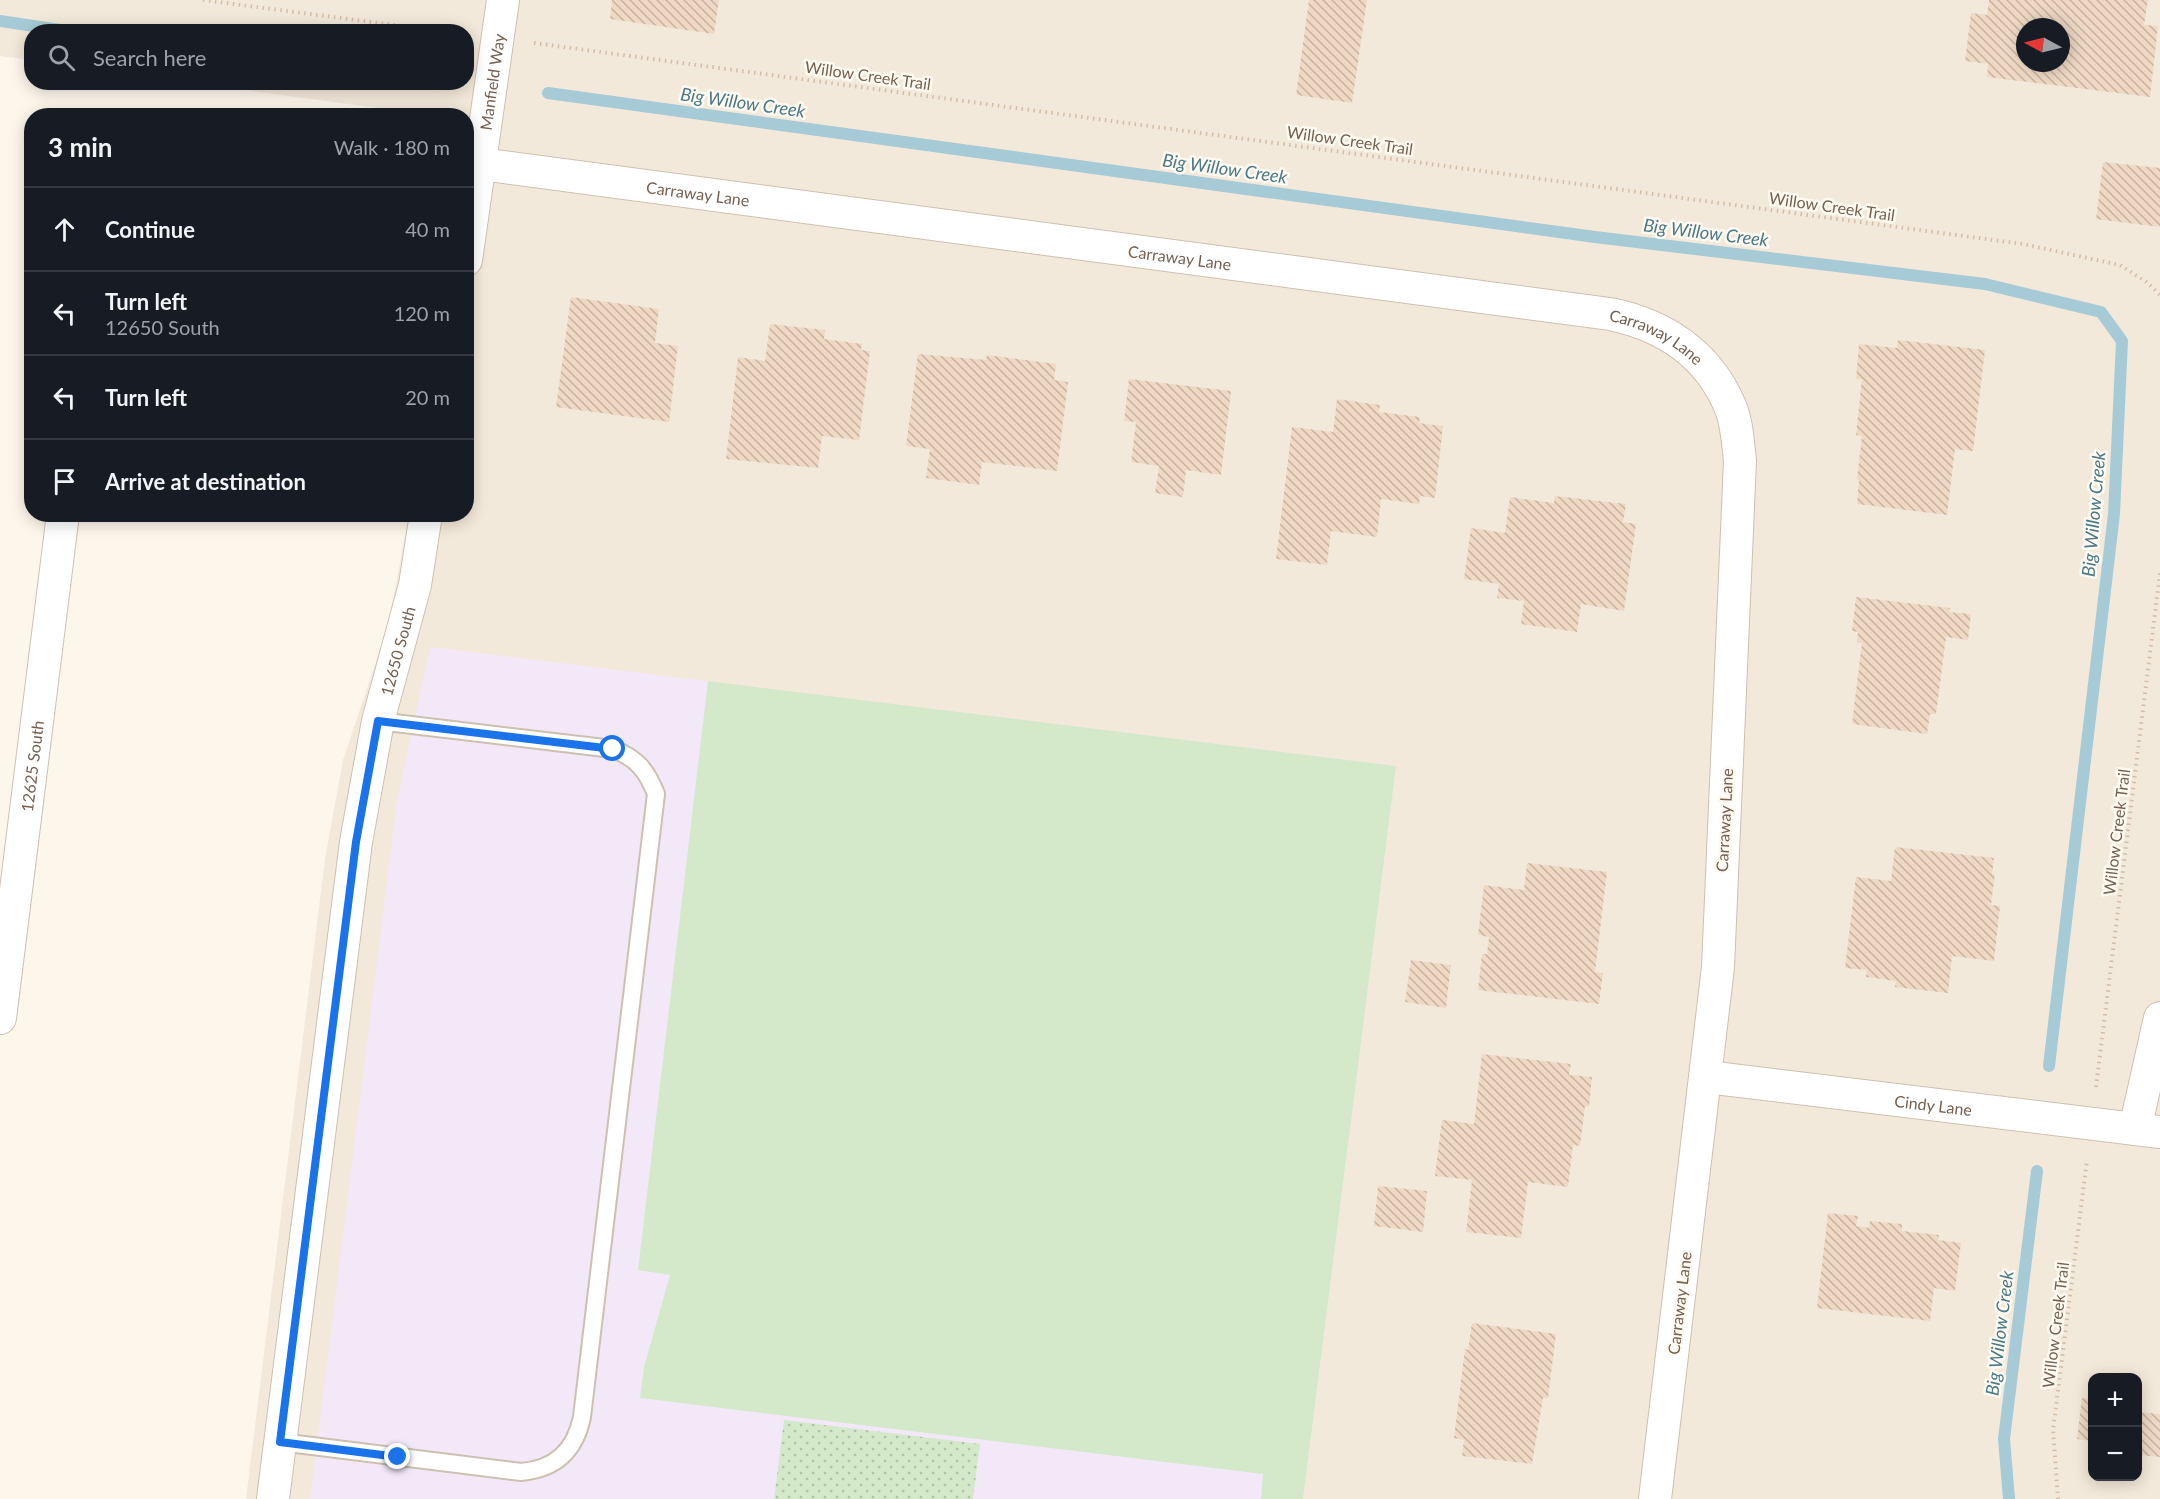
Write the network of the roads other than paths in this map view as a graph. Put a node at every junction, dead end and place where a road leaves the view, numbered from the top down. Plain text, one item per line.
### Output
1 (503, 0) edge
2 (474, 163) edge
3 (62, 522) edge
4 (425, 522) edge
5 (378, 721) junction
6 (3, 974) edge
7 (2160, 1017) edge
8 (0, 1018) edge
9 (1707, 1077) junction
10 (2147, 1130) edge
11 (280, 1442) junction
12 (273, 1499) edge
13 (1655, 1499) edge

1 - 2 street, Manfield Way
2 - 9 street, Carraway Lane
3 - 6 street, 12625 South
4 - 5 street, 12650 South
5 - 11 street, 12650 South
5 - 11 lane
6 - 8 street, 12625 South
7 - 10 street
9 - 10 street, Cindy Lane
9 - 13 street, Carraway Lane
11 - 12 street, 12650 South

